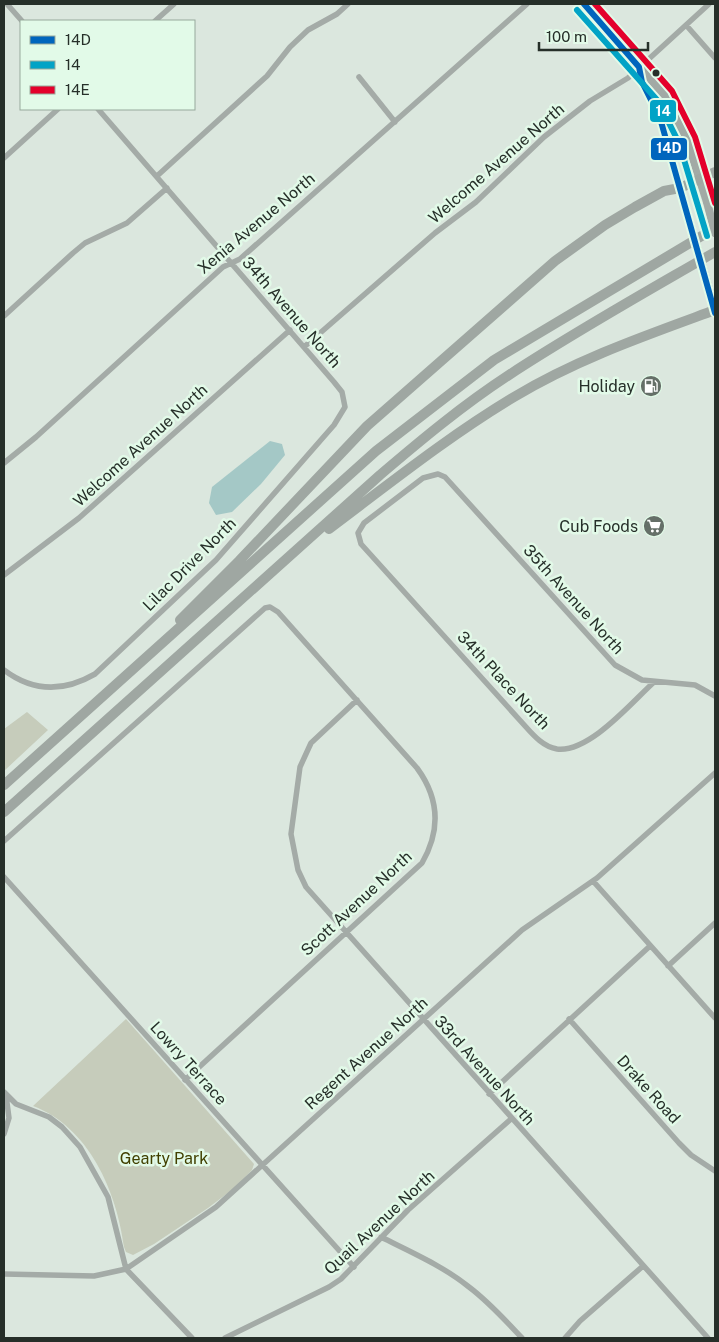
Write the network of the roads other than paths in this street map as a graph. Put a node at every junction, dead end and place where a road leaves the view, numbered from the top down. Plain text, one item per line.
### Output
1 (174, 4) edge
2 (348, 4) edge
3 (527, 4) edge
4 (584, 4) edge
5 (709, 4) edge
6 (7, 6) edge
7 (21, 20) edge
8 (156, 20) edge
9 (686, 25) junction
10 (715, 58) edge
11 (639, 67) junction
12 (359, 78) dead end
13 (57, 110) edge
14 (99, 110) edge
15 (395, 122) junction
16 (4, 158) edge
17 (715, 172) edge
18 (157, 176) junction
19 (700, 180) junction
20 (167, 188) junction
21 (680, 188) junction
22 (715, 228) edge
23 (715, 234) edge
24 (715, 252) edge
25 (232, 262) junction
26 (715, 311) edge
27 (4, 316) edge
28 (290, 330) junction
29 (304, 347) junction
30 (345, 399) joint
31 (4, 463) edge
32 (438, 474) joint
33 (276, 568) junction
34 (4, 575) edge
35 (153, 651) junction
36 (4, 670) edge
37 (653, 683) junction
38 (715, 696) edge
39 (357, 700) junction
40 (715, 773) edge
41 (4, 785) edge
42 (4, 812) edge
43 (4, 841) edge
44 (4, 877) edge
45 (593, 881) junction
46 (715, 923) edge
47 (345, 932) junction
48 (650, 946) junction
49 (668, 966) junction
50 (715, 1018) edge
51 (569, 1019) junction
52 (422, 1020) junction
53 (186, 1080) junction
54 (5, 1094) edge
55 (489, 1094) junction
56 (511, 1120) junction
57 (4, 1134) edge
58 (262, 1166) junction
59 (715, 1171) edge
60 (381, 1237) junction
61 (643, 1266) junction
62 (354, 1267) junction
63 (126, 1269) junction
64 (4, 1274) edge
65 (192, 1338) edge
66 (225, 1338) edge
67 (522, 1338) edge
68 (565, 1338) edge
69 (708, 1338) edge

1 - 8 street
2 - 18 street
3 - 15 street, Xenia Avenue North
4 - 11 street
5 - 9 street, Welcome Avenue North
6 - 7 street
9 - 10 street
9 - 11 street, Welcome Avenue North
11 - 19 street
11 - 21 street
11 - 29 street, Welcome Avenue North
12 - 15 street
13 - 16 street
14 - 18 street, 34th Avenue North
15 - 25 street, Xenia Avenue North
17 - 19 highway
18 - 20 street, 34th Avenue North
19 - 21 highway
19 - 23 street, bridge
20 - 25 street, 34th Avenue North
20 - 27 street
21 - 26 street, bridge
21 - 35 highway
22 - 35 highway
24 - 33 highway
25 - 28 street, 34th Avenue North
25 - 31 street, Xenia Avenue North
26 - 33 highway
28 - 29 street, 34th Avenue North
28 - 34 street, Welcome Avenue North
29 - 30 street, 34th Avenue North
30 - 36 street, Lilac Drive North
32 - 37 street, 35th Avenue North
32 - 37 street, 34th Place North
33 - 42 highway
35 - 41 highway
37 - 38 street, 35th Avenue North
39 - 43 street, Scott Avenue North
39 - 47 street, 33rd Avenue North
39 - 47 street, Scott Avenue North
40 - 45 street, Regent Avenue North
44 - 53 street, Lowry Terrace
45 - 48 street
45 - 52 street, Regent Avenue North
46 - 49 street
47 - 52 street, 33rd Avenue North
47 - 53 street, Scott Avenue North
48 - 49 street
48 - 51 street
49 - 50 street
51 - 55 street
51 - 59 street, Drake Road
52 - 55 street, 33rd Avenue North
52 - 58 street, Regent Avenue North
53 - 58 street, Lowry Terrace
54 - 57 street
54 - 63 street
55 - 56 street, 33rd Avenue North
56 - 60 street, Quail Avenue North
56 - 61 street, 33rd Avenue North
58 - 62 street, Lowry Terrace
58 - 63 street, Regent Avenue North
60 - 62 street, Quail Avenue North
60 - 67 street
61 - 68 street
61 - 69 street, 33rd Avenue North
62 - 66 street, Quail Avenue North
63 - 64 street, Regent Avenue North
63 - 65 street

